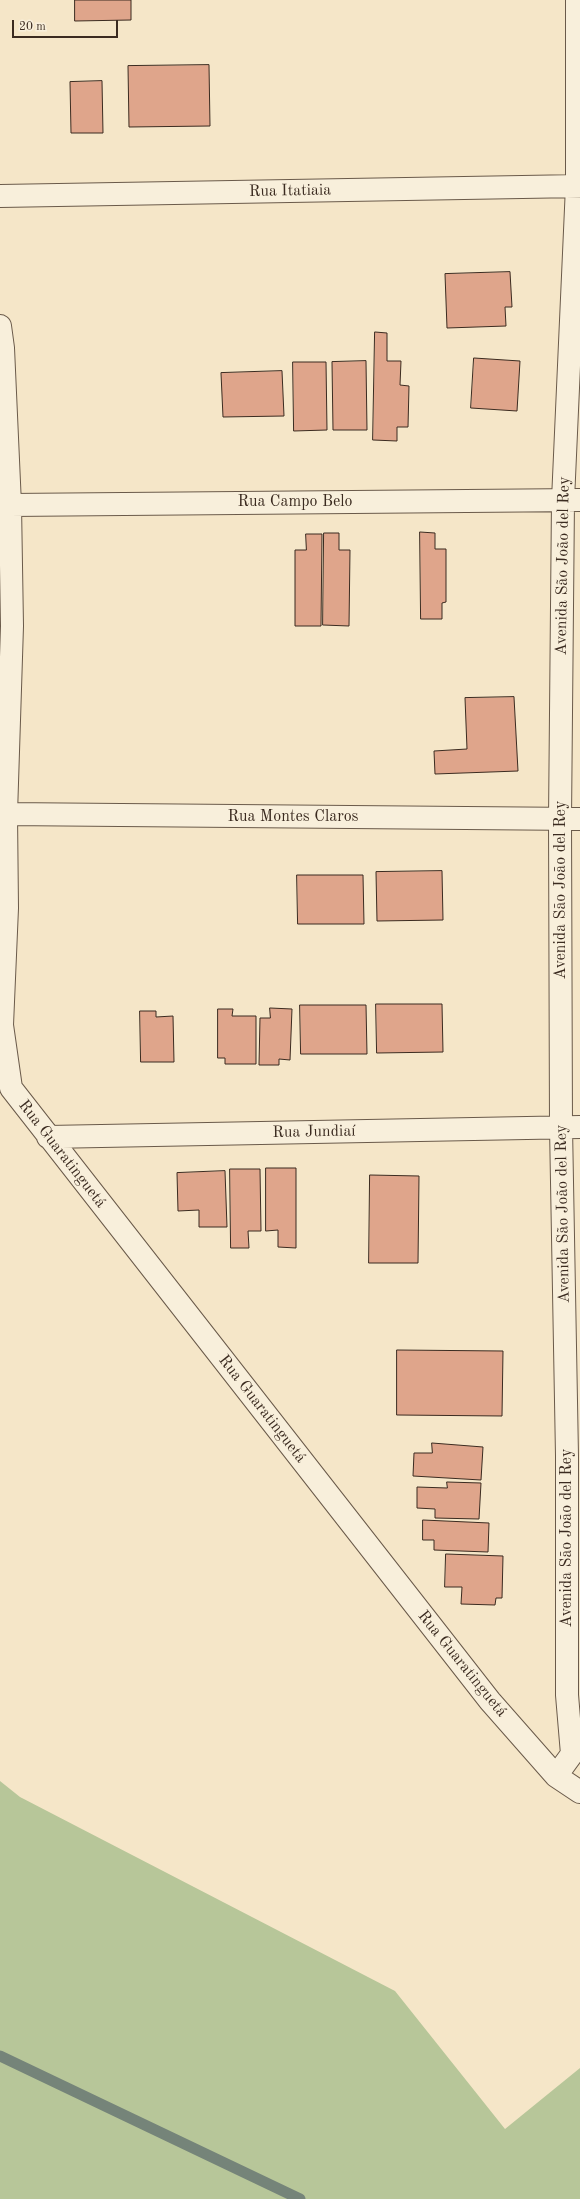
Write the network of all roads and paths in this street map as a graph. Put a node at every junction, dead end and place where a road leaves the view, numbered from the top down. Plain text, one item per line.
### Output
1 (577, 0) edge
2 (578, 186) edge
3 (0, 196) edge
4 (0, 326) edge
5 (572, 500) edge
6 (10, 504) junction
7 (6, 814) junction
8 (570, 819) edge
9 (571, 1127) edge
10 (48, 1137) junction
11 (573, 1456) edge
12 (576, 1754) edge
13 (556, 1776) junction
14 (580, 1792) edge

1 - 2 street, Avenida São João del Rey
2 - 3 street, Rua Itatiaia
2 - 5 street, Avenida São João del Rey
4 - 6 street, Rua Guaratinguetá
5 - 6 street, Rua Campo Belo
5 - 8 street, Avenida São João del Rey
6 - 7 street, Rua Guaratinguetá
7 - 8 street, Rua Montes Claros
7 - 10 street, Rua Guaratinguetá
8 - 9 street, Avenida São João del Rey
9 - 10 street, Rua Jundiaí
9 - 11 street, Avenida São João del Rey
10 - 13 street, Rua Guaratinguetá
11 - 12 street, Avenida São João del Rey
12 - 13 street, Avenida São João del Rey
13 - 14 street, Rua Guaratinguetá

